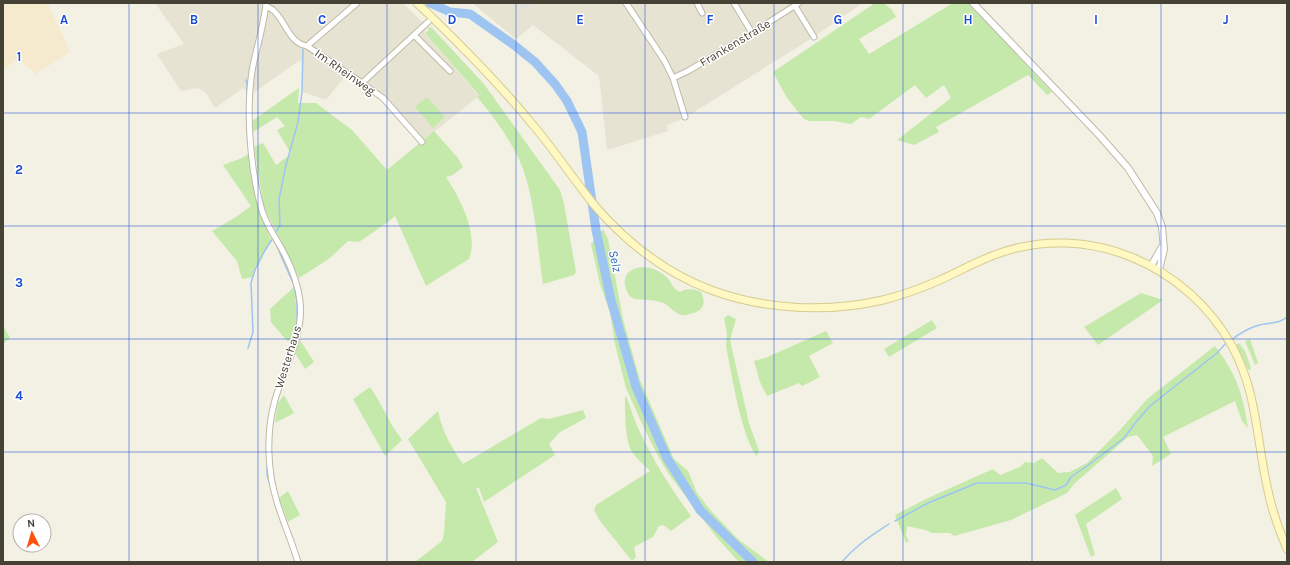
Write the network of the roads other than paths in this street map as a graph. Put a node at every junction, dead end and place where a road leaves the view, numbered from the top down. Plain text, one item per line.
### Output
1 (357, 3) edge
2 (417, 3) edge
3 (626, 3) edge
4 (697, 3) edge
5 (734, 3) edge
6 (266, 4) edge
7 (797, 4) edge
8 (975, 4) edge
9 (702, 13) dead end
10 (428, 22) dead end
11 (752, 33) junction
12 (414, 35) junction
13 (814, 37) dead end
14 (307, 46) junction
15 (450, 71) dead end
16 (673, 78) junction
17 (362, 83) junction
18 (685, 117) dead end
19 (422, 142) dead end
20 (1164, 236) junction
21 (1151, 266) junction
22 (1158, 270) junction
23 (1287, 548) edge
24 (298, 562) edge

1 - 14 street
2 - 21 main road
3 - 16 street
4 - 9 street
5 - 11 street
6 - 14 street, Im Rheinweg
6 - 24 street, Westerhaus
7 - 11 street, Frankenstraße
7 - 13 street, Frankenstraße
8 - 20 street
10 - 12 street
11 - 16 street, Frankenstraße
12 - 15 street
12 - 17 street
14 - 17 street, Im Rheinweg
16 - 18 street
17 - 19 street, Im Rheinweg
20 - 21 street
20 - 22 street
21 - 22 main road
22 - 23 main road

